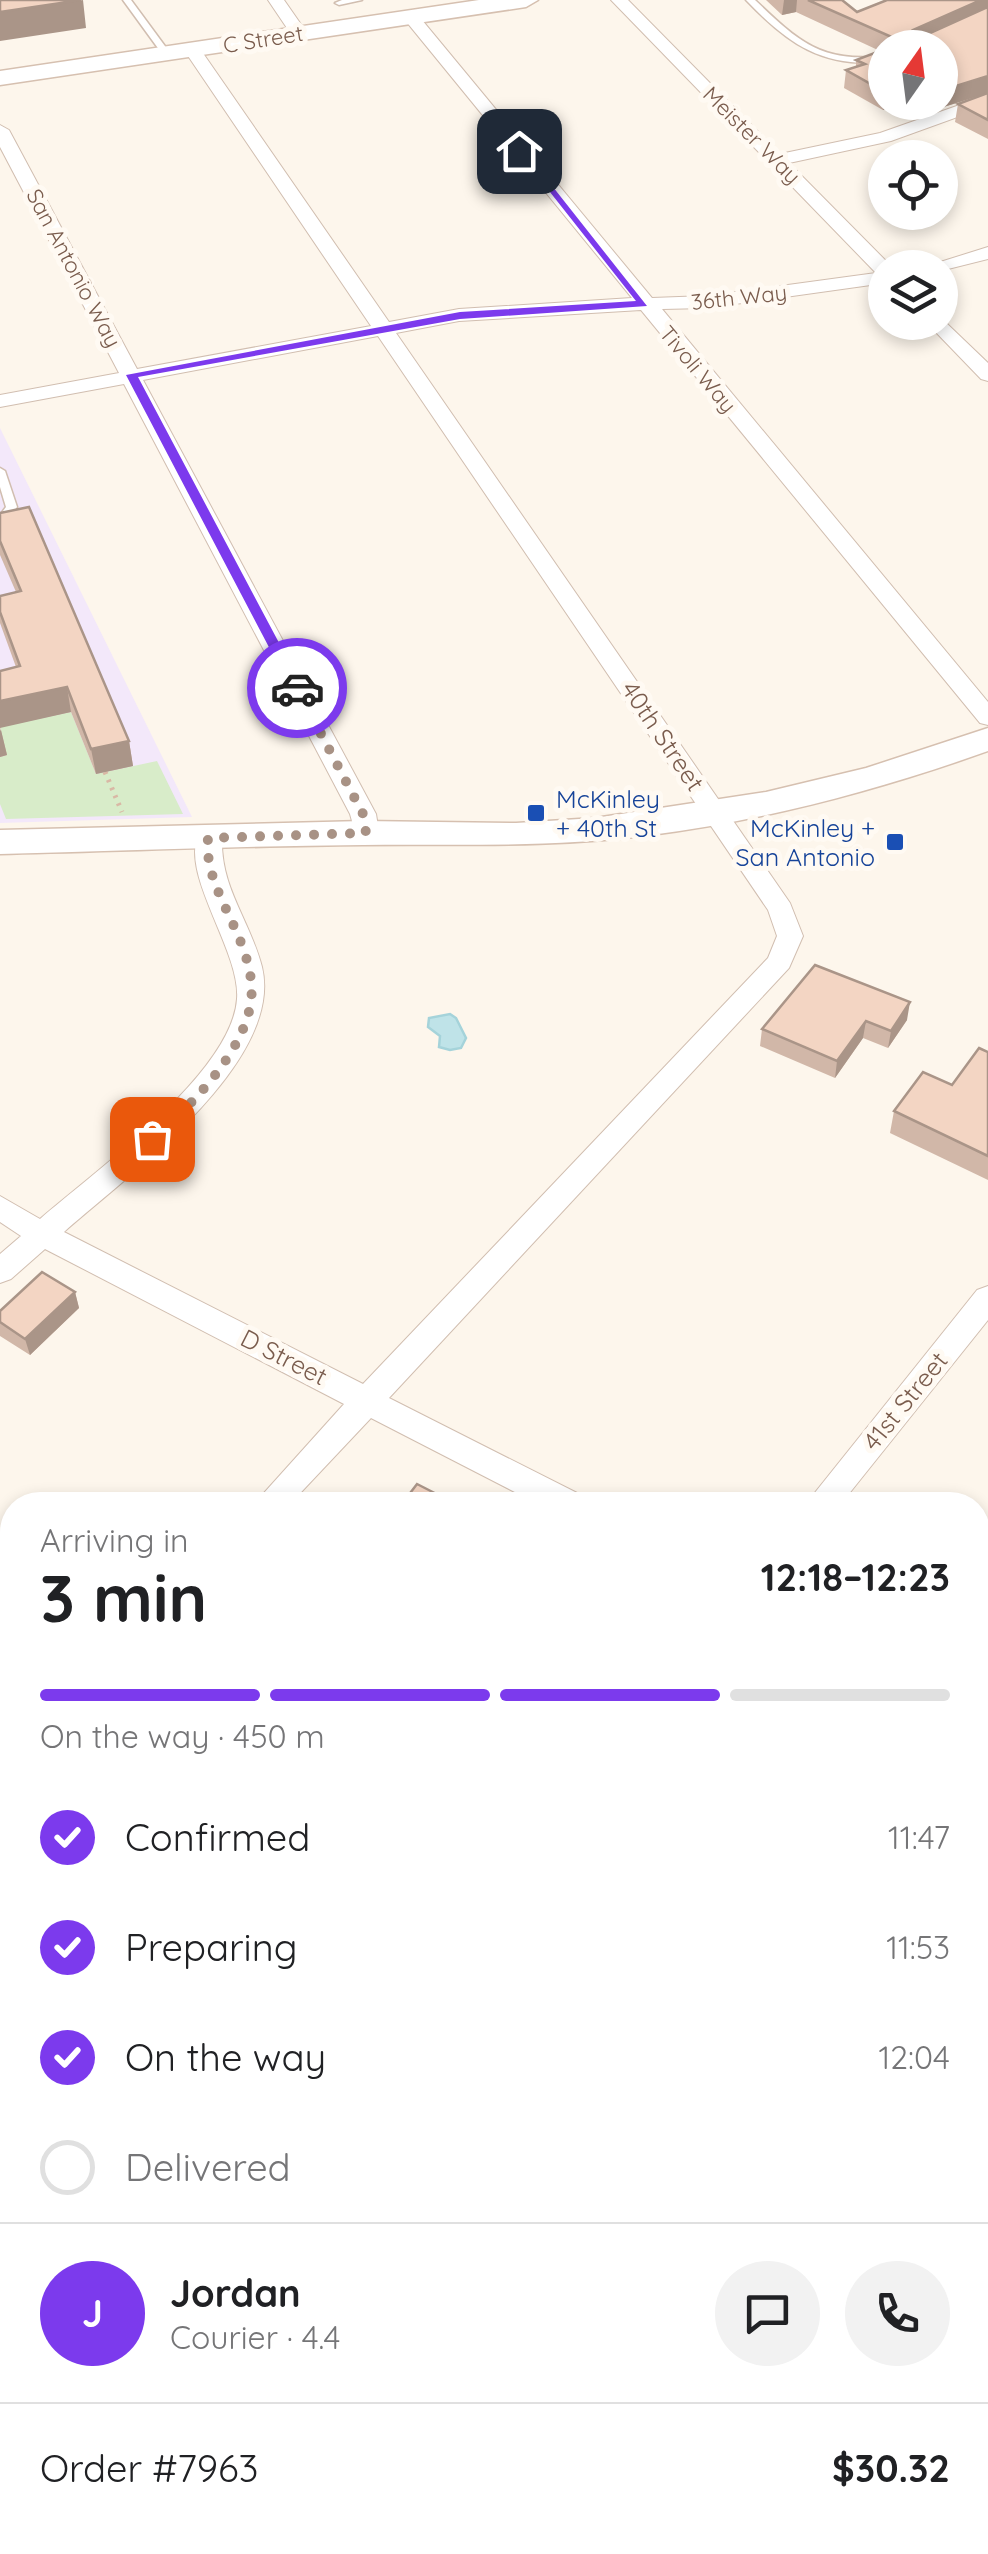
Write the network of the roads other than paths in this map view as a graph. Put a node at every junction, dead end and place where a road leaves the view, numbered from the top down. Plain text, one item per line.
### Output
1 (127, 0) edge
2 (276, 0) edge
3 (358, 0) edge
4 (526, 0) edge
5 (619, 0) edge
6 (750, 0) edge
7 (339, 3) dead end
8 (484, 3) edge
9 (410, 17) junction
10 (300, 34) junction
11 (192, 50) junction
12 (166, 54) junction
13 (868, 59) edge
14 (0, 78) edge
15 (988, 100) edge
16 (0, 130) edge
17 (776, 160) junction
18 (988, 253) edge
19 (868, 256) edge
20 (958, 261) edge
21 (868, 277) edge
22 (644, 304) junction
23 (383, 326) junction
24 (954, 340) edge
25 (131, 375) junction
26 (988, 375) edge
27 (0, 401) edge
28 (0, 470) edge
29 (0, 522) edge
30 (988, 718) edge
31 (988, 740) edge
32 (716, 813) junction
33 (366, 833) junction
34 (208, 838) junction
35 (0, 842) edge
36 (0, 1208) edge
37 (39, 1233) junction
38 (0, 1271) edge
39 (988, 1298) edge
40 (368, 1400) junction
41 (281, 1492) edge
42 (545, 1492) edge
43 (832, 1492) edge

1 - 12 lane
2 - 10 street
3 - 7 lane
4 - 8 street, C Street
5 - 17 street, Meister Way
6 - 13 lane
8 - 9 street, C Street
9 - 10 street, C Street
9 - 22 street, Tivoli Way
10 - 11 street, C Street
11 - 12 street, C Street
11 - 23 street, 40th Street
12 - 14 street, C Street
15 - 17 street
16 - 25 street, San Antonio Way
17 - 19 street, Meister Way
18 - 20 street
21 - 22 street, 36th Way
22 - 23 street, 36th Way
22 - 30 street, Tivoli Way
23 - 25 street, 36th Way
23 - 32 street, 40th Street
24 - 26 street
25 - 27 street, 36th Way
25 - 33 street, San Antonio Way
28 - 29 lane
31 - 32 street
32 - 33 street
32 - 40 street, 40th Street
33 - 34 street
34 - 35 street
34 - 37 street
36 - 37 street, D Street
37 - 38 street
37 - 40 street, D Street
39 - 43 street, 41st Street
40 - 41 street, 40th Street
40 - 42 street, D Street

